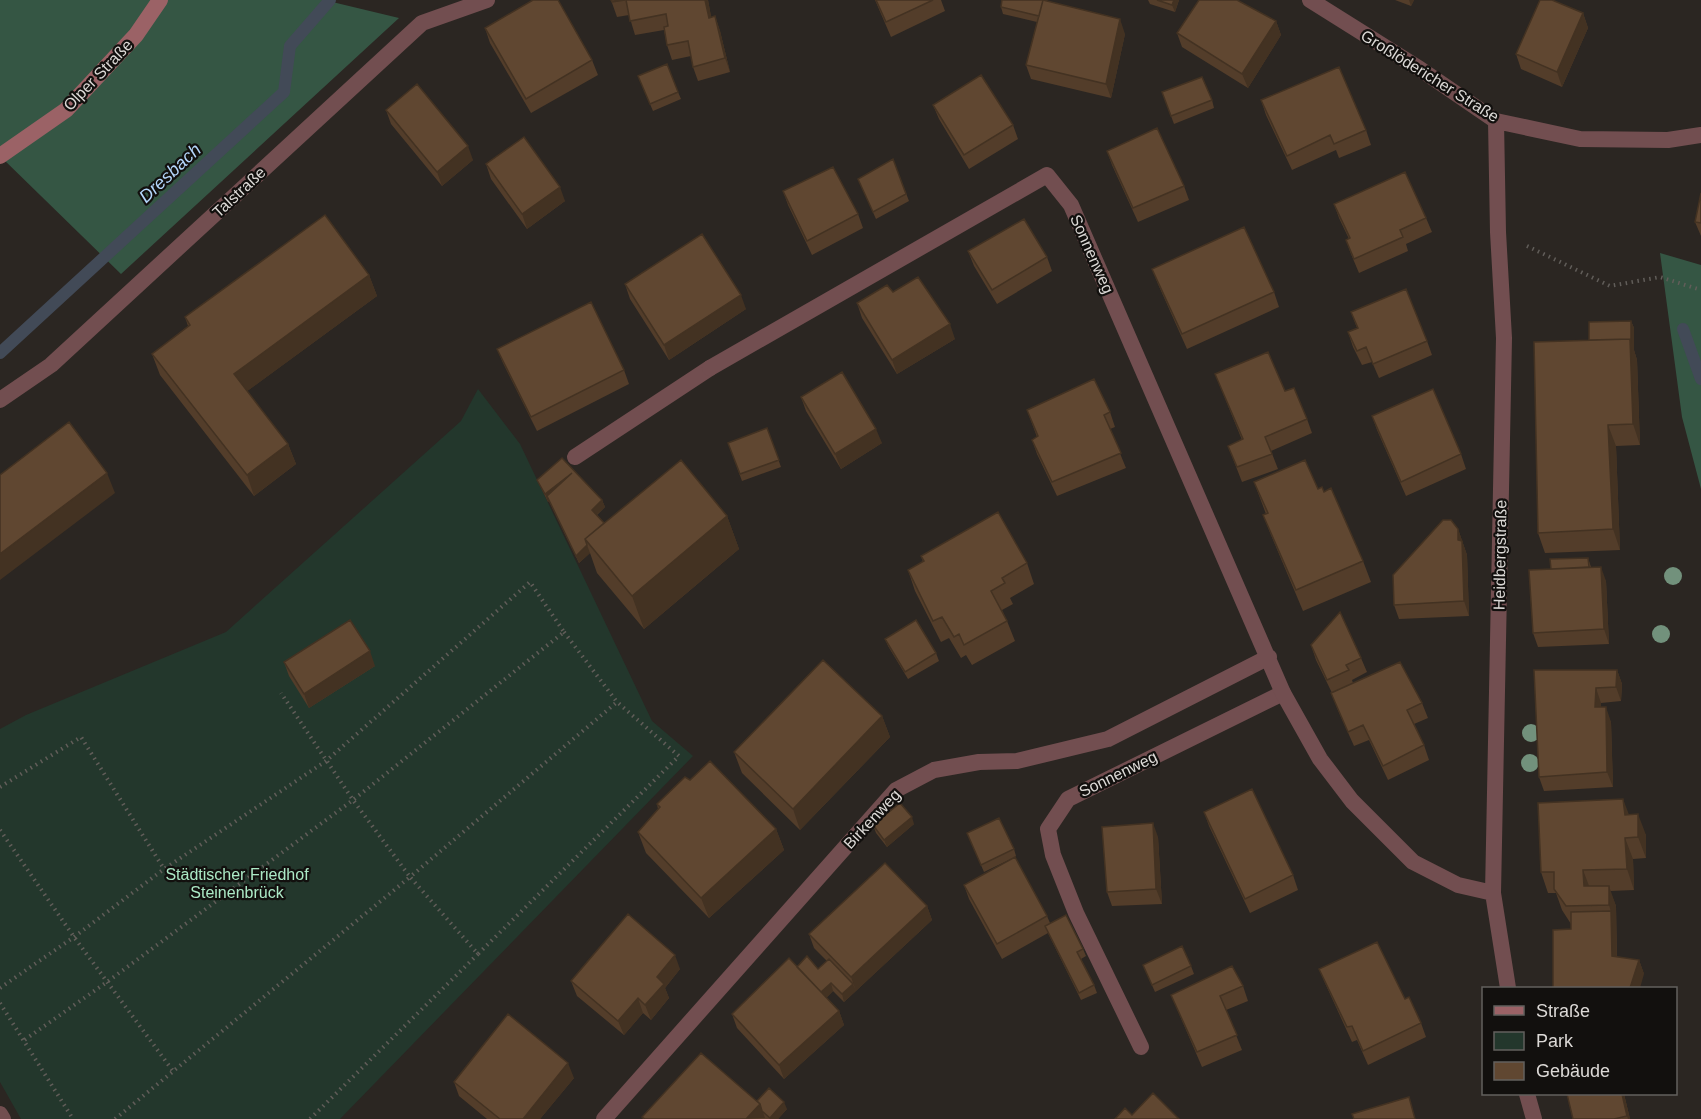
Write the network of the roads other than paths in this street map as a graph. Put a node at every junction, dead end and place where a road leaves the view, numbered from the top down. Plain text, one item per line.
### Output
1 (160, 0) edge
2 (487, 0) edge
3 (1310, 0) edge
4 (1496, 122) junction
5 (1701, 135) edge
6 (0, 156) edge
7 (0, 400) edge
8 (575, 457) dead end
9 (1269, 657) junction
10 (1283, 693) junction
11 (1493, 893) junction
12 (1508, 987) edge
13 (1141, 1047) dead end
14 (1527, 1095) edge
15 (0, 1114) edge
16 (3, 1119) edge
17 (604, 1119) edge
18 (1534, 1119) edge

1 - 6 main road, Olper Straße
2 - 7 street, Talstraße
3 - 4 street, Großlödericher Straße
4 - 5 street, Großlödericher Straße
4 - 11 street, Heidbergstraße
8 - 9 street, Sonnenweg
9 - 10 street, Sonnenweg
9 - 17 street, Birkenweg
10 - 11 street, Sonnenweg
10 - 13 street, Sonnenweg
11 - 12 street, Heidbergstraße
14 - 18 street
15 - 16 street

